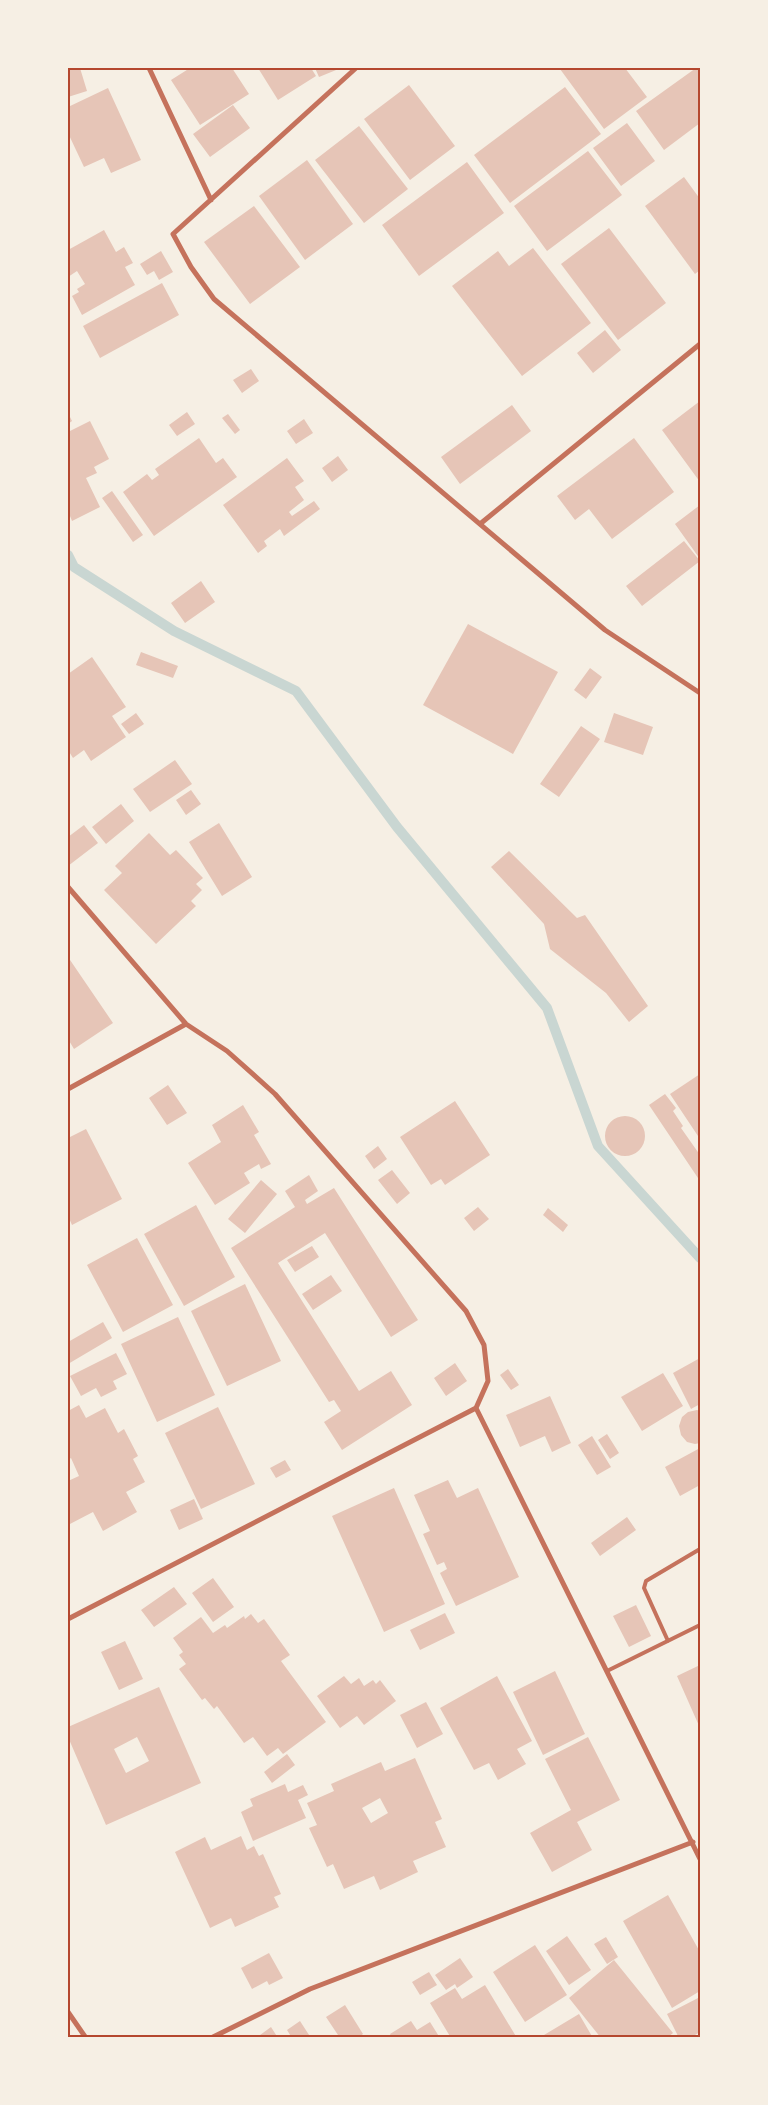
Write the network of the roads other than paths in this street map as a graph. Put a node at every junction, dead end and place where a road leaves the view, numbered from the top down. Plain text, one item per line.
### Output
1 (148, 68) edge
2 (356, 68) edge
3 (211, 200) junction
4 (700, 344) edge
5 (480, 524) junction
6 (700, 693) edge
7 (68, 887) edge
8 (186, 1024) junction
9 (68, 1089) edge
10 (476, 1408) junction
11 (700, 1549) edge
12 (68, 1618) edge
13 (700, 1625) edge
14 (668, 1641) junction
15 (607, 1671) junction
16 (693, 1842) junction
17 (700, 1859) edge
18 (68, 2012) edge
19 (86, 2038) edge
20 (210, 2038) edge

1 - 3 street
2 - 3 street
3 - 5 street
4 - 5 street
5 - 6 street
7 - 8 street
8 - 9 street
8 - 10 street
10 - 12 street
10 - 15 street
11 - 14 lane
13 - 14 lane
14 - 15 lane
15 - 16 street
16 - 17 street
16 - 20 street
18 - 19 street

